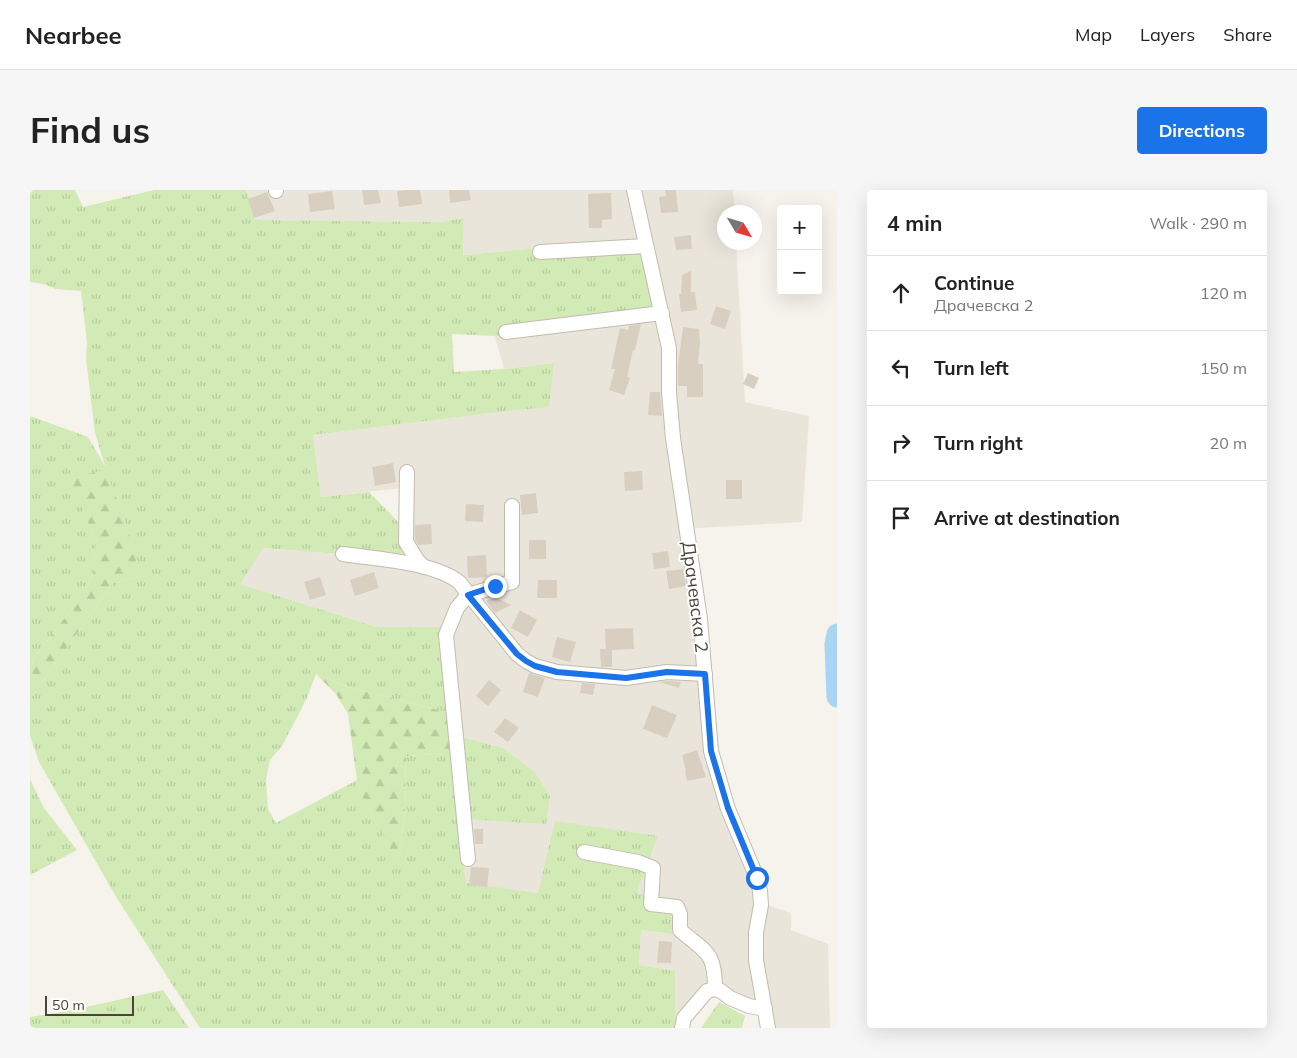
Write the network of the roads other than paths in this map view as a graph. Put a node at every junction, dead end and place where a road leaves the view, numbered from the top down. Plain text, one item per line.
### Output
1 (634, 190) edge
2 (646, 246) junction
3 (540, 252) dead end
4 (662, 313) junction
5 (506, 332) dead end
6 (407, 472) dead end
7 (512, 506) dead end
8 (343, 554) dead end
9 (424, 567) junction
10 (468, 595) junction
11 (705, 674) junction
12 (584, 852) dead end
13 (468, 859) dead end
14 (715, 989) junction
15 (764, 1009) junction
16 (682, 1028) edge
17 (768, 1028) edge

1 - 2 street, Драчевска 2
2 - 3 street
2 - 4 street, Драчевска 2
4 - 5 street
4 - 11 street, Драчевска 2
6 - 9 street
7 - 10 street
8 - 9 street
9 - 10 street
10 - 11 street
10 - 13 street
11 - 15 street, Драчевска 2
12 - 14 street
14 - 15 street
14 - 16 street
15 - 17 street, Драчевска 2

